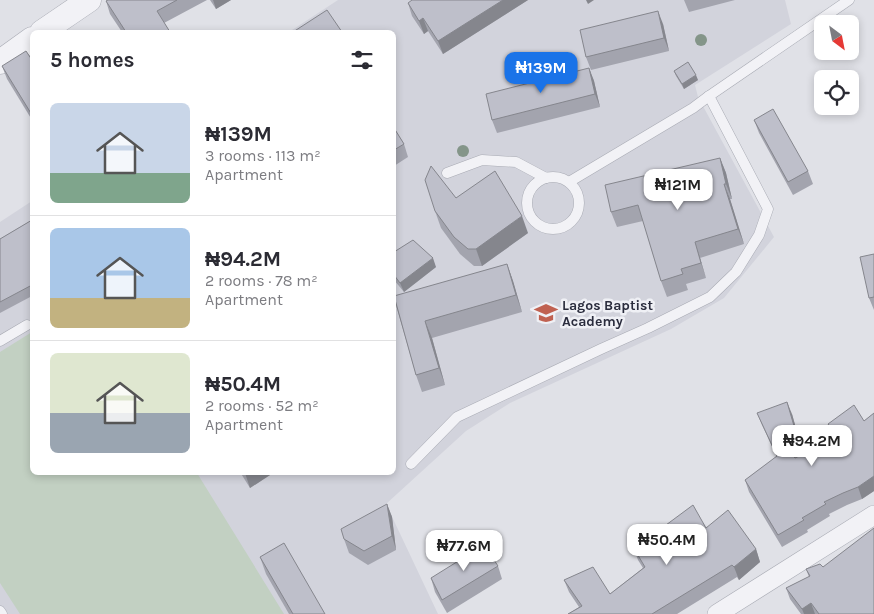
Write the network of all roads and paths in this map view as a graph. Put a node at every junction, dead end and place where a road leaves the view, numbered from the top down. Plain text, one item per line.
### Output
1 (89, 0) edge
2 (849, 0) edge
3 (45, 30) edge
4 (30, 40) edge
5 (0, 62) edge
6 (709, 96) junction
7 (447, 173) dead end
8 (546, 178) junction
9 (569, 182) junction
10 (27, 326) dead end
11 (0, 341) edge
12 (411, 464) dead end
13 (874, 514) edge
14 (728, 611) edge

1 - 3 street
2 - 6 lane
4 - 5 street
6 - 9 lane
6 - 12 lane
7 - 8 lane
8 - 9 lane
8 - 9 lane
10 - 11 lane
13 - 14 street

